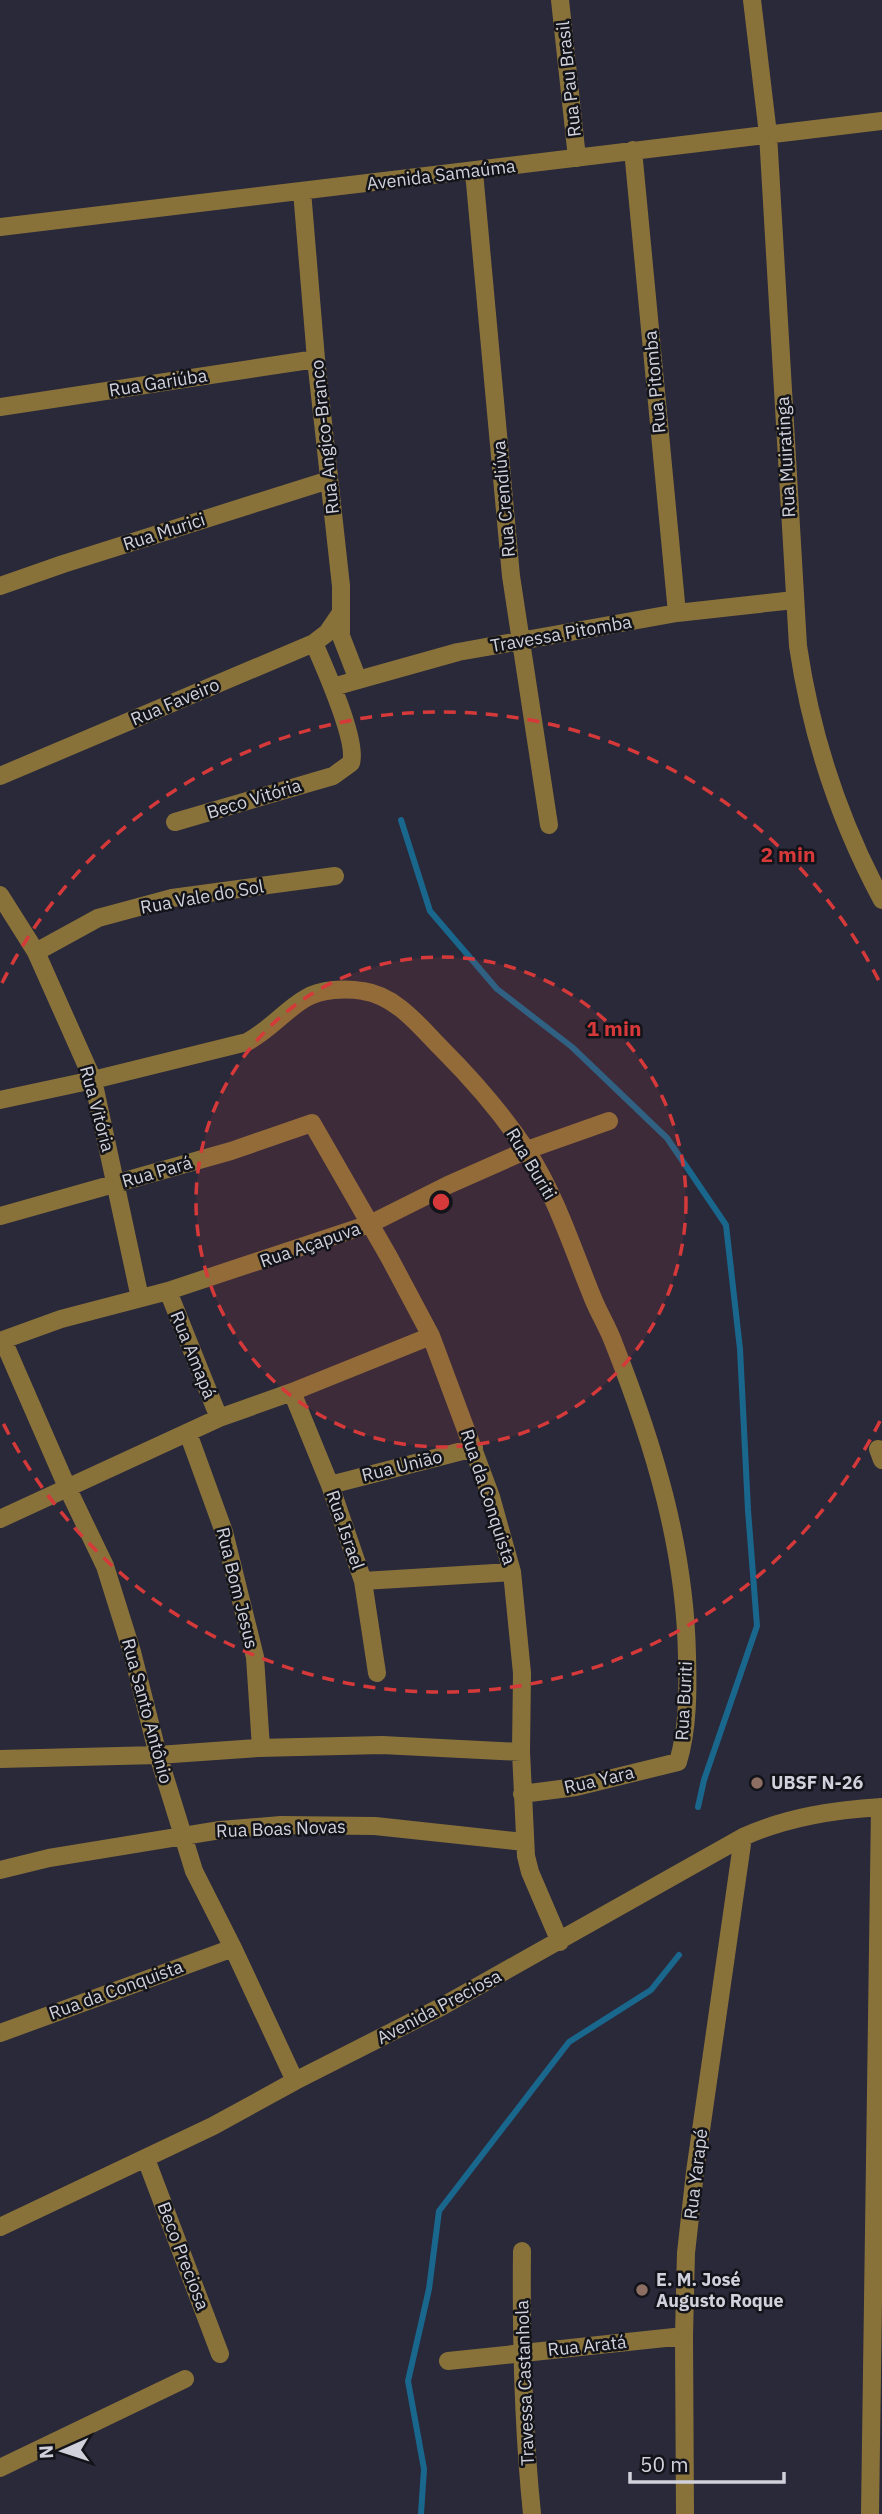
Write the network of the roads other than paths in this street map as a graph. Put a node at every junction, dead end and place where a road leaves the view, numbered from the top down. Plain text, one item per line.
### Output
1 (560, 0) edge
2 (752, 0) edge
3 (882, 121) edge
4 (768, 134) junction
5 (633, 150) junction
6 (577, 158) junction
7 (474, 172) junction
8 (302, 191) junction
9 (0, 228) edge
10 (316, 359) junction
11 (0, 407) edge
12 (328, 480) junction
13 (0, 586) edge
14 (794, 600) junction
15 (677, 613) junction
16 (340, 614) junction
17 (521, 640) junction
18 (314, 643) junction
19 (358, 680) junction
20 (333, 687) junction
21 (0, 776) edge
22 (174, 822) dead end
23 (549, 825) dead end
24 (335, 876) dead end
25 (0, 895) edge
26 (882, 900) edge
27 (36, 952) junction
28 (93, 1080) junction
29 (0, 1100) edge
30 (610, 1121) dead end
31 (312, 1123) joint
32 (527, 1150) junction
33 (115, 1184) junction
34 (0, 1216) edge
35 (370, 1224) junction
36 (168, 1292) junction
37 (140, 1298) junction
38 (431, 1336) junction
39 (1, 1340) edge
40 (292, 1392) junction
41 (219, 1418) junction
42 (188, 1433) junction
43 (474, 1448) junction
44 (330, 1485) junction
45 (67, 1487) junction
46 (0, 1519) edge
47 (512, 1572) junction
48 (363, 1581) junction
49 (377, 1673) dead end
50 (261, 1748) junction
51 (521, 1752) junction
52 (158, 1755) junction
53 (0, 1759) edge
54 (675, 1763) joint
55 (522, 1794) junction
56 (881, 1807) edge
57 (182, 1838) junction
58 (743, 1838) junction
59 (524, 1842) junction
60 (0, 1870) edge
61 (560, 1942) junction
62 (233, 1948) junction
63 (0, 2033) edge
64 (295, 2081) junction
65 (146, 2159) junction
66 (0, 2227) edge
67 (522, 2251) dead end
68 (684, 2336) junction
69 (220, 2354) dead end
70 (521, 2354) junction
71 (448, 2361) dead end
72 (185, 2379) dead end
73 (0, 2468) edge
74 (533, 2514) edge
75 (685, 2514) edge
76 (870, 2514) edge

1 - 6 street, Rua Pau Brasil
2 - 4 street, Rua Muiratinga
3 - 4 street, Avenida Samaúma
4 - 5 street, Avenida Samaúma
4 - 14 street, Rua Muiratinga
5 - 6 street, Avenida Samaúma
5 - 15 street, Rua Pitomba
6 - 7 street, Avenida Samaúma
7 - 8 street, Avenida Samaúma
7 - 17 street, Rua Crendiúva
8 - 9 street, Avenida Samaúma
8 - 10 street, Rua Angico-Branco
10 - 11 street, Rua Gariúba
10 - 12 street, Rua Angico-Branco
12 - 13 street, Rua Murici
12 - 16 street, Rua Angico-Branco
14 - 15 street, Travessa Pitomba
14 - 26 street, Rua Muiratinga
15 - 17 street, Travessa Pitomba
16 - 18 street, Rua Faveiro
16 - 19 street, Rua Angico-Branco
17 - 19 street, Travessa Pitomba
17 - 23 street, Rua Crendiúva
18 - 20 street
18 - 21 street, Rua Faveiro
19 - 20 street, Travessa Pitomba
20 - 22 street, Beco Vitória
24 - 27 street, Rua Vale do Sol
25 - 27 street, Rua Vitória
27 - 28 street, Rua Vitória
28 - 29 street, Rua Buriti
28 - 32 street, Rua Buriti
28 - 33 street, Rua Vitória
30 - 32 street, Rua Açapuva
31 - 33 street, Rua Pará
31 - 35 street, Rua da Conquista
32 - 35 street, Rua Açapuva
32 - 54 street, Rua Buriti
33 - 34 street, Rua Pará
33 - 37 street, Rua Vitória
35 - 36 street, Rua Açapuva
35 - 38 street, Rua da Conquista
36 - 37 street, Rua Açapuva
36 - 41 street, Rua Amapá
37 - 39 street, Rua Açapuva
38 - 40 street
38 - 43 street, Rua da Conquista
39 - 45 street, Rua Santo Antônio
40 - 41 street
40 - 44 street, Rua Israel
41 - 42 street
42 - 45 street
42 - 50 street, Rua Bom Jesus
43 - 44 street, Rua União
43 - 47 street, Rua da Conquista
44 - 48 street, Rua Israel
45 - 46 street
45 - 52 street, Rua Santo Antônio
47 - 48 street
47 - 51 street, Rua da Conquista
48 - 49 street, Rua Israel
50 - 51 street
50 - 52 street
51 - 55 street, Rua da Conquista
52 - 53 street
52 - 57 street, Rua Santo Antônio
54 - 55 street, Rua Yara
55 - 59 street, Rua da Conquista
56 - 58 street, Avenida Preciosa
56 - 76 street
57 - 59 street, Rua Boas Novas
57 - 60 street, Rua Boas Novas
57 - 62 street, Rua Santo Antônio
58 - 61 street, Avenida Preciosa
58 - 68 street, Rua Yarapé
59 - 61 street, Rua da Conquista
61 - 64 street, Avenida Preciosa
62 - 63 street, Rua da Conquista
62 - 64 street, Rua Santo Antônio
64 - 65 street, Avenida Preciosa
65 - 66 street, Avenida Preciosa
65 - 69 street, Beco Preciosa
67 - 70 street, Travessa Castanhola
68 - 70 street, Rua Aratá
68 - 75 street, Rua Yarapé
70 - 71 street, Rua Aratá
70 - 74 street, Travessa Castanhola
72 - 73 street

